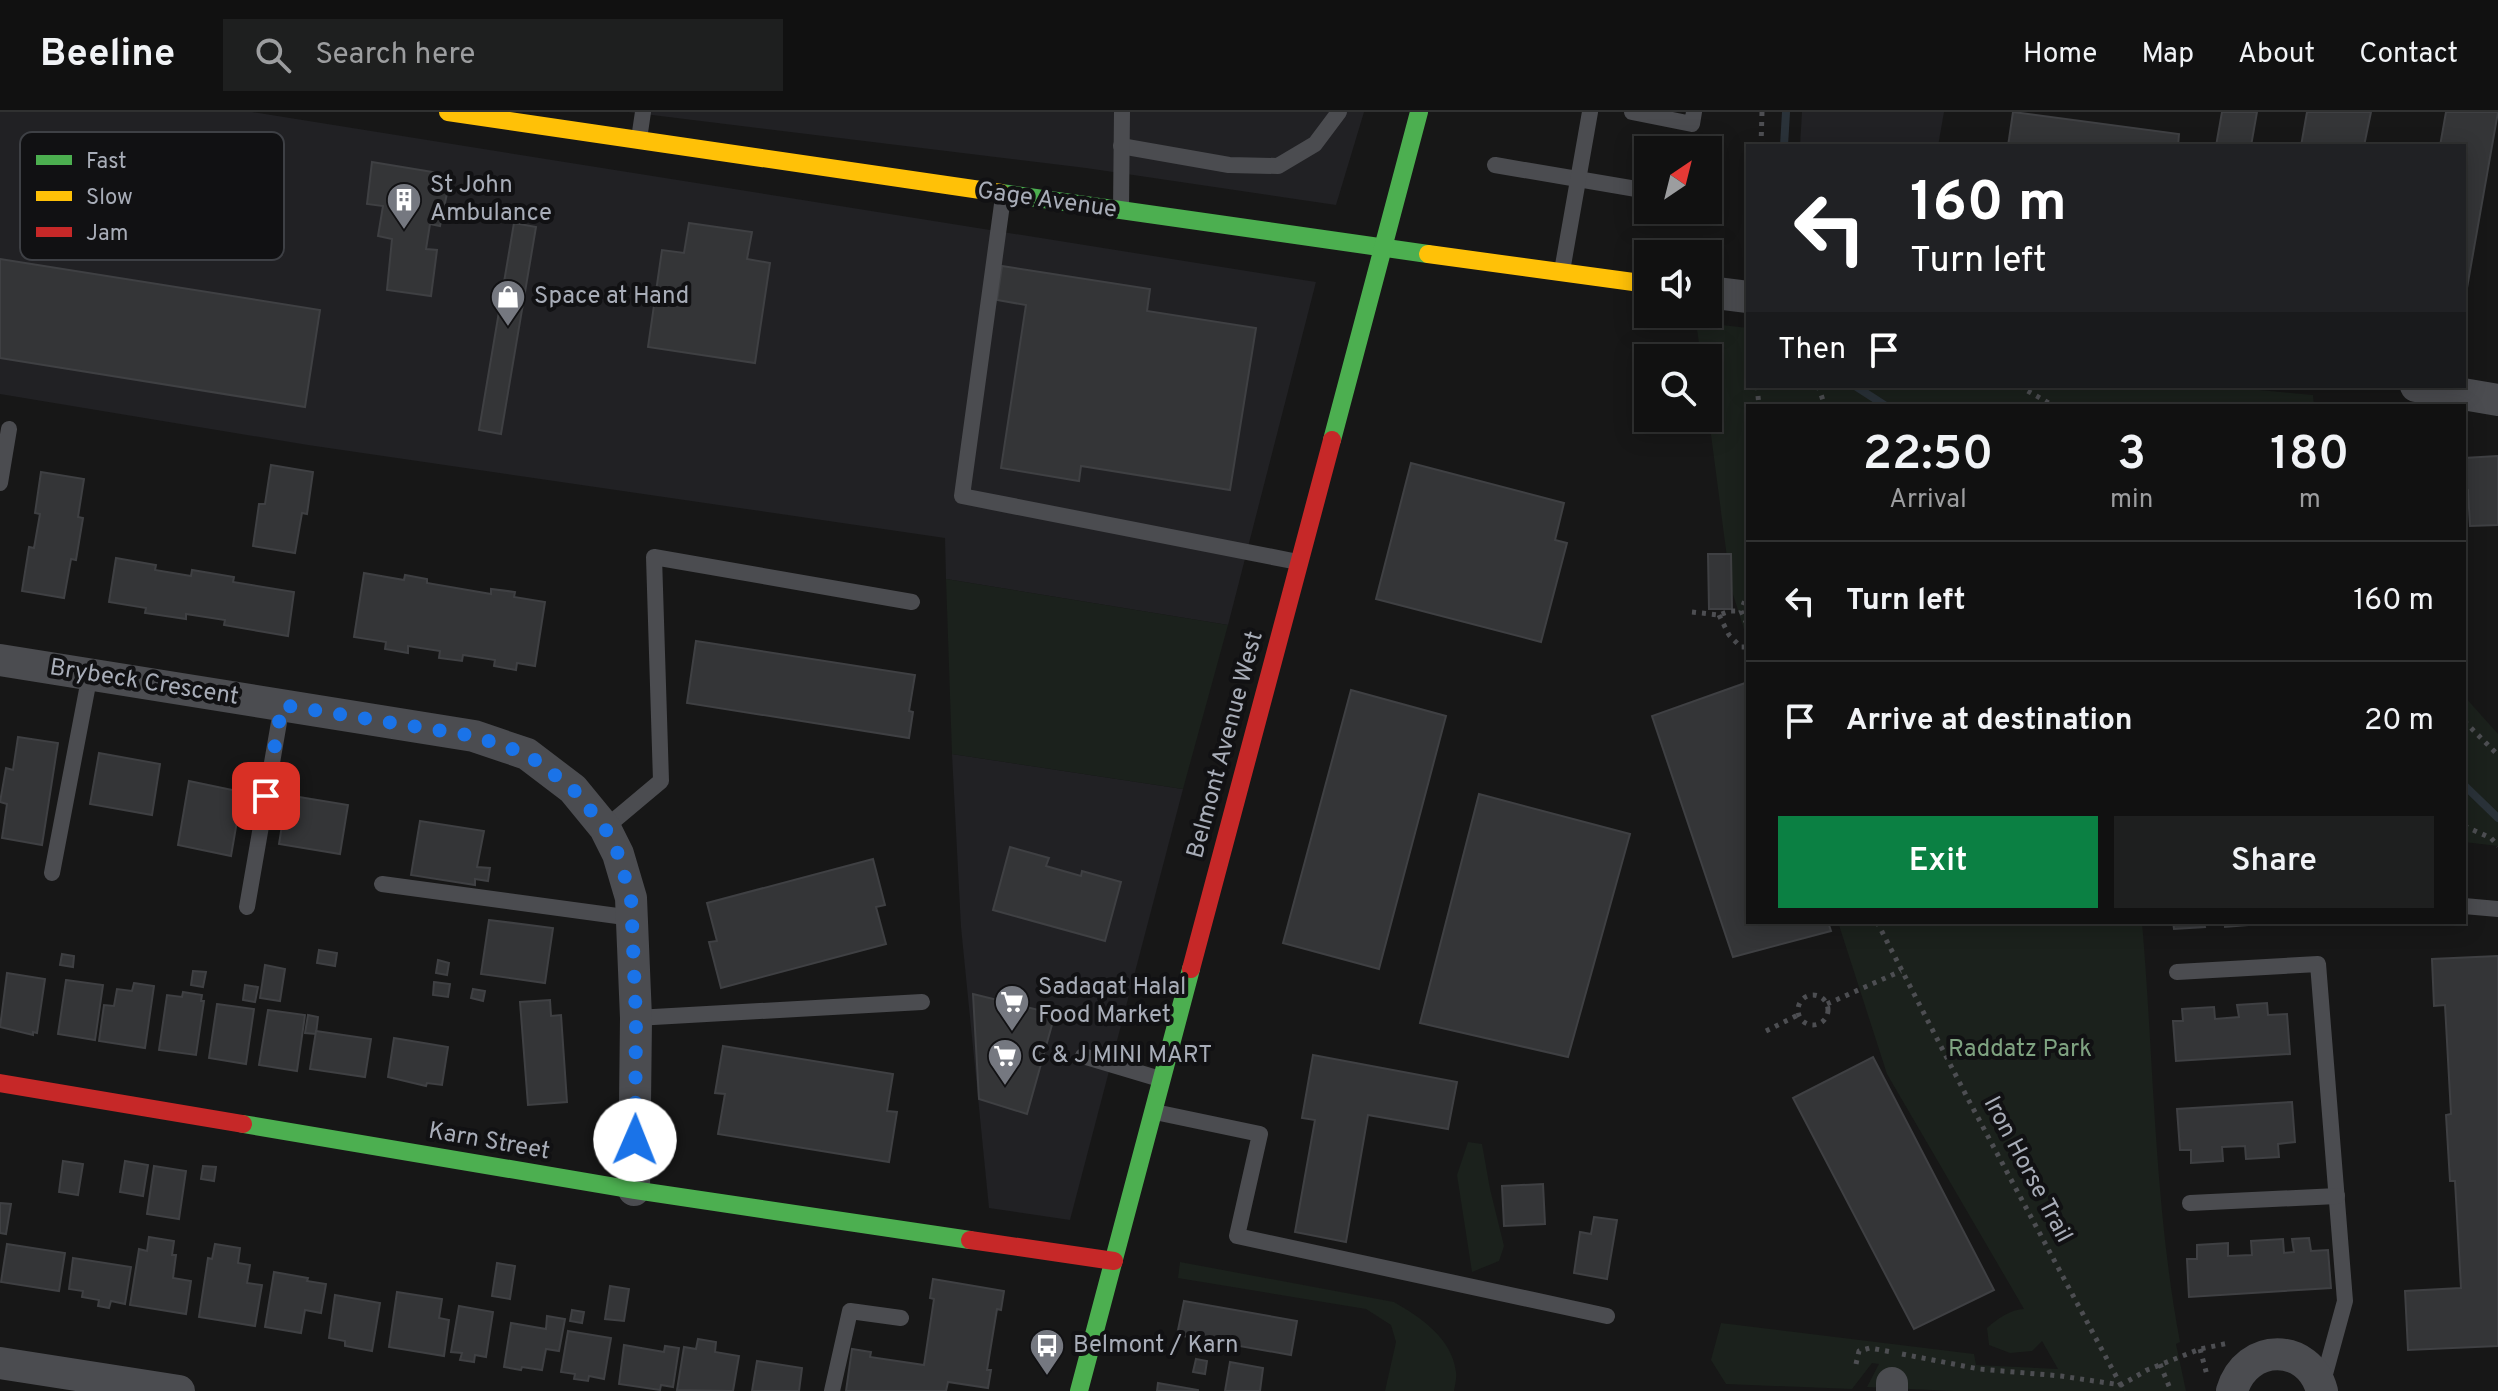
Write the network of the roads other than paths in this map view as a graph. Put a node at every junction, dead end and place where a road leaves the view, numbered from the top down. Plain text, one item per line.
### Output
1 (448, 112) edge
2 (643, 112) edge
3 (1122, 112) edge
4 (1339, 112) edge
5 (1419, 112) edge
6 (1590, 112) edge
7 (1632, 112) edge
8 (1694, 112) edge
9 (496, 116) edge
10 (639, 141) junction
11 (1121, 146) junction
12 (1495, 165) dead end
13 (1578, 180) junction
14 (1634, 189) edge
15 (1003, 194) junction
16 (1121, 211) junction
17 (1383, 249) junction
18 (1561, 272) junction
19 (1634, 282) edge
20 (1722, 294) edge
21 (1746, 297) edge
22 (2428, 388) edge
23 (2498, 400) edge
24 (9, 429) dead end
25 (0, 483) edge
26 (1300, 563) junction
27 (912, 602) dead end
28 (0, 660) edge
29 (90, 674) junction
30 (282, 705) junction
31 (605, 828) junction
32 (52, 873) dead end
33 (382, 884) dead end
34 (2466, 906) edge
35 (247, 907) dead end
36 (2498, 909) edge
37 (632, 918) junction
38 (2177, 972) dead end
39 (922, 1002) dead end
40 (636, 1018) junction
41 (1083, 1056) dead end
42 (1162, 1080) junction
43 (0, 1083) edge
44 (1154, 1112) junction
45 (634, 1190) junction
46 (2337, 1196) junction
47 (2190, 1203) dead end
48 (1114, 1261) junction
49 (1607, 1316) dead end
50 (901, 1318) dead end
51 (0, 1363) edge
52 (2221, 1389) edge
53 (2322, 1389) edge
54 (179, 1391) edge
55 (832, 1391) edge
56 (1079, 1391) edge

1 - 9 street, Gage Avenue
2 - 10 lane
3 - 11 lane
4 - 11 lane
5 - 17 street, Belmont Avenue West
6 - 13 lane
7 - 8 lane
9 - 10 street, Gage Avenue
10 - 15 street, Gage Avenue
11 - 16 lane
12 - 13 lane
13 - 14 lane
13 - 18 lane
15 - 16 street, Gage Avenue
15 - 26 lane
16 - 17 street, Gage Avenue
17 - 18 street, Gage Avenue
17 - 26 street, Belmont Avenue West
18 - 19 street, Gage Avenue
20 - 21 street
22 - 23 street
24 - 25 lane
26 - 42 street, Belmont Avenue West
27 - 31 lane
28 - 29 street, Brybeck Crescent
29 - 30 street, Brybeck Crescent
29 - 32 lane
30 - 31 street, Brybeck Crescent
30 - 35 lane
31 - 37 street, Brybeck Crescent
33 - 37 lane
34 - 36 lane
37 - 40 street, Brybeck Crescent
38 - 46 lane
39 - 40 lane
40 - 45 street, Brybeck Crescent
41 - 42 lane
42 - 44 street, Belmont Avenue West
43 - 45 street, Karn Street
44 - 48 street, Belmont Avenue West
44 - 49 lane
45 - 48 street, Karn Street
46 - 47 lane
46 - 53 lane
48 - 56 street, Belmont Avenue West
50 - 55 lane
51 - 54 street
52 - 53 street

